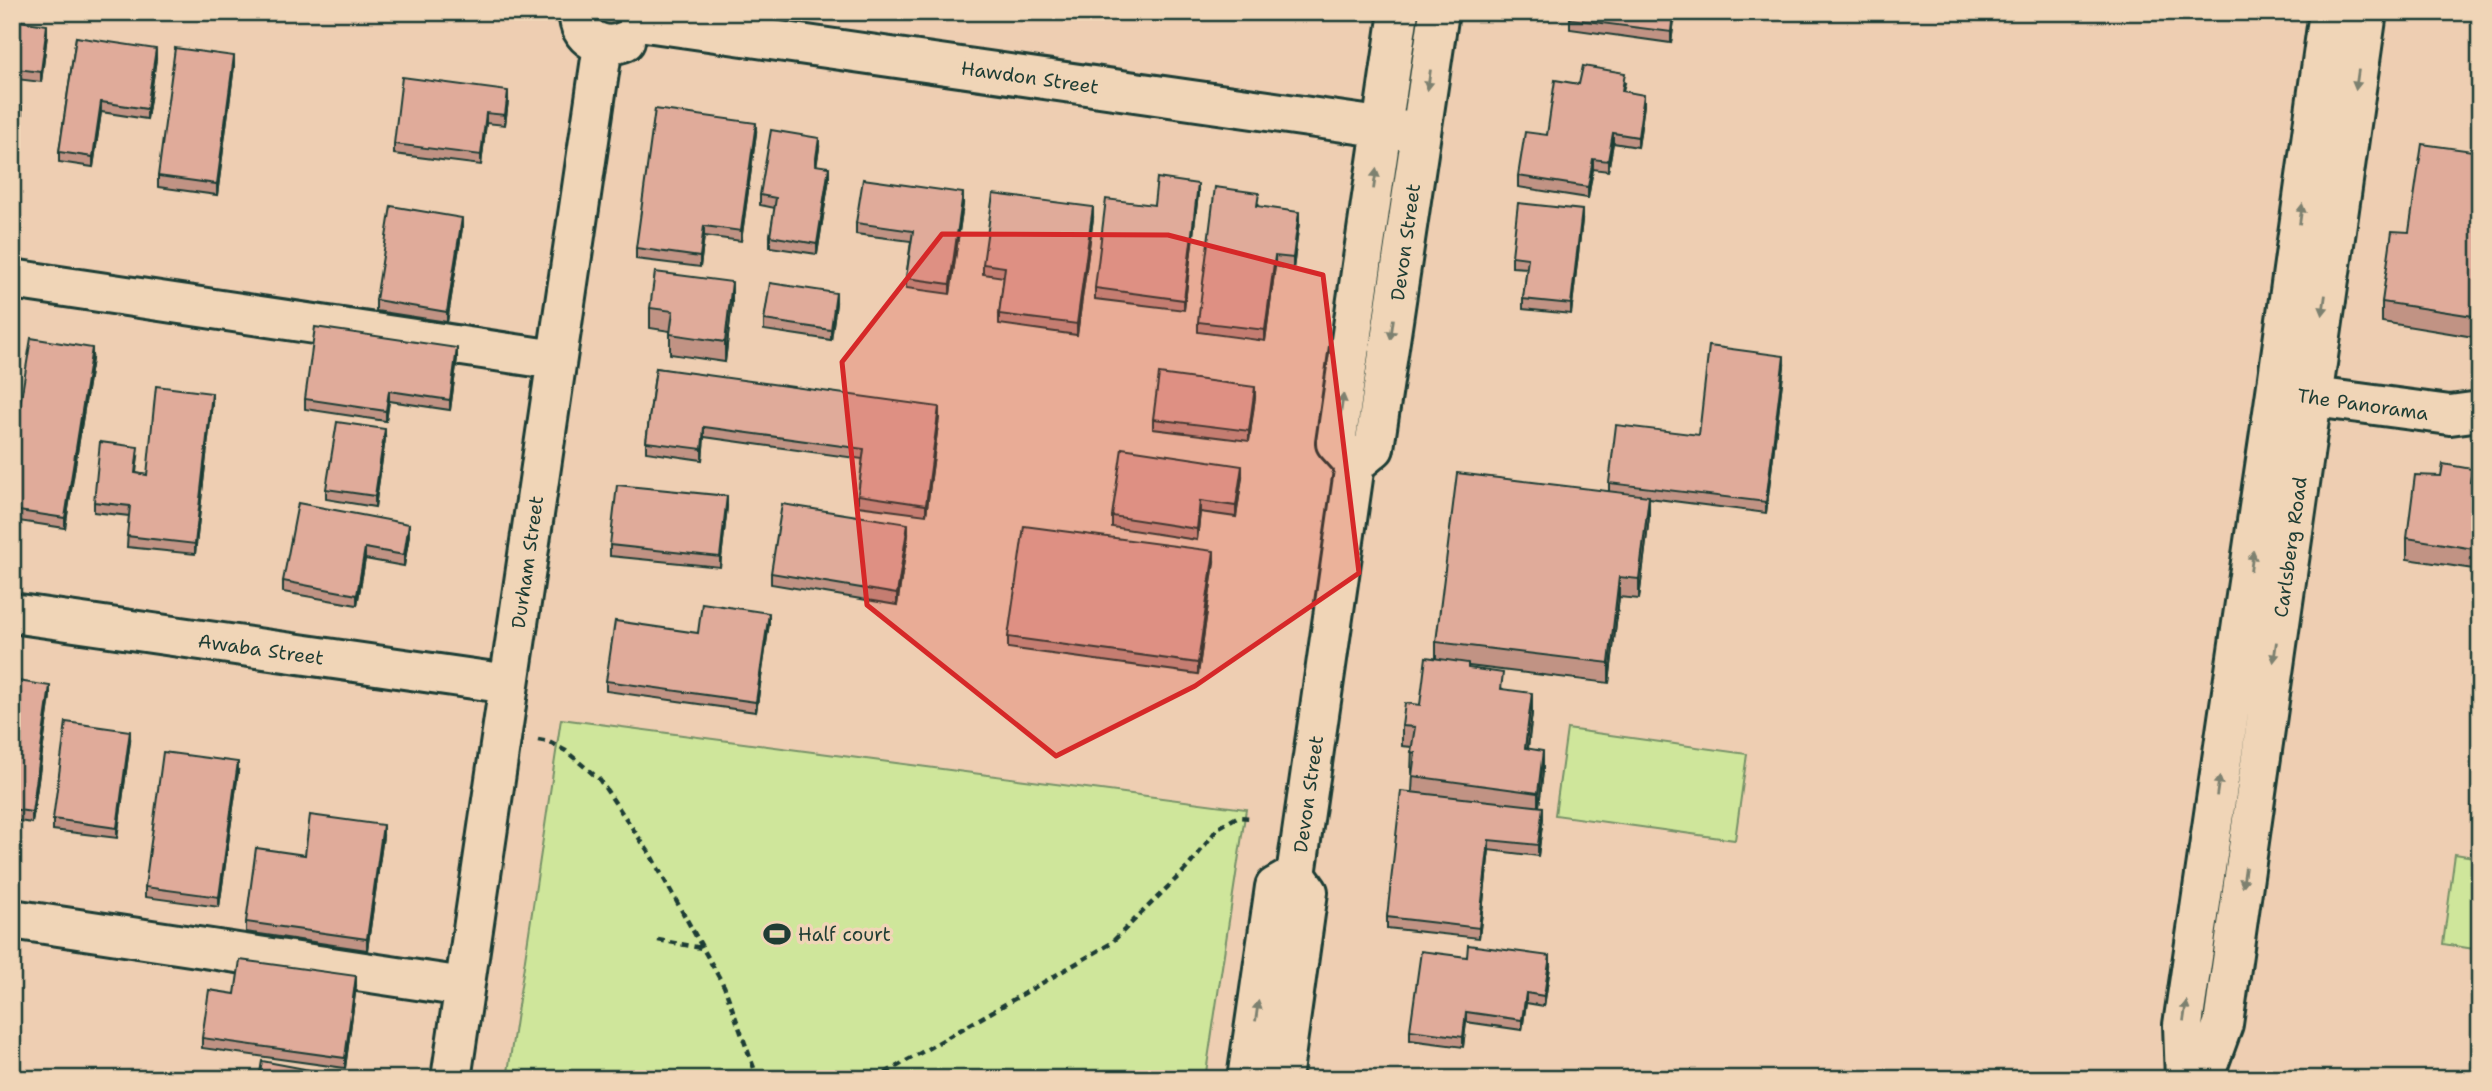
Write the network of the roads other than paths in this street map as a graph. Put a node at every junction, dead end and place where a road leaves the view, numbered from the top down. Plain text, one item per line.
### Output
1 (579, 12) edge
2 (1399, 12) edge
3 (1439, 12) edge
4 (2329, 12) edge
5 (2367, 12) edge
6 (640, 17) edge
7 (603, 45) junction
8 (1382, 127) junction
9 (1421, 134) junction
10 (12, 279) edge
11 (556, 360) junction
12 (2293, 395) junction
13 (2470, 420) edge
14 (1355, 464) junction
15 (12, 613) edge
16 (509, 684) junction
17 (1293, 885) junction
18 (12, 919) edge
19 (464, 987) junction
20 (451, 1079) edge
21 (1247, 1079) edge
22 (1282, 1079) edge
23 (2185, 1079) edge
24 (2203, 1079) edge

1 - 7 street
2 - 8 street, Devon Street
3 -> 9 street, Devon Street
12 -> 4 street, Carlsberg Road
5 -> 12 street, Carlsberg Road
6 - 7 street
6 - 8 street, Hawdon Street
7 - 11 street, Durham Street
8 - 9 street, Hawdon Street
14 -> 8 street, Devon Street
9 -> 14 street, Devon Street
10 - 11 street
11 - 16 street, Durham Street
12 - 13 street, The Panorama
23 -> 12 street, Carlsberg Road
12 -> 24 street, Carlsberg Road
14 - 17 street, Devon Street
15 - 16 street, Awaba Street
16 - 19 street, Durham Street
21 -> 17 street, Devon Street
17 - 22 street, Devon Street
18 - 19 street
19 - 20 street, Durham Street

